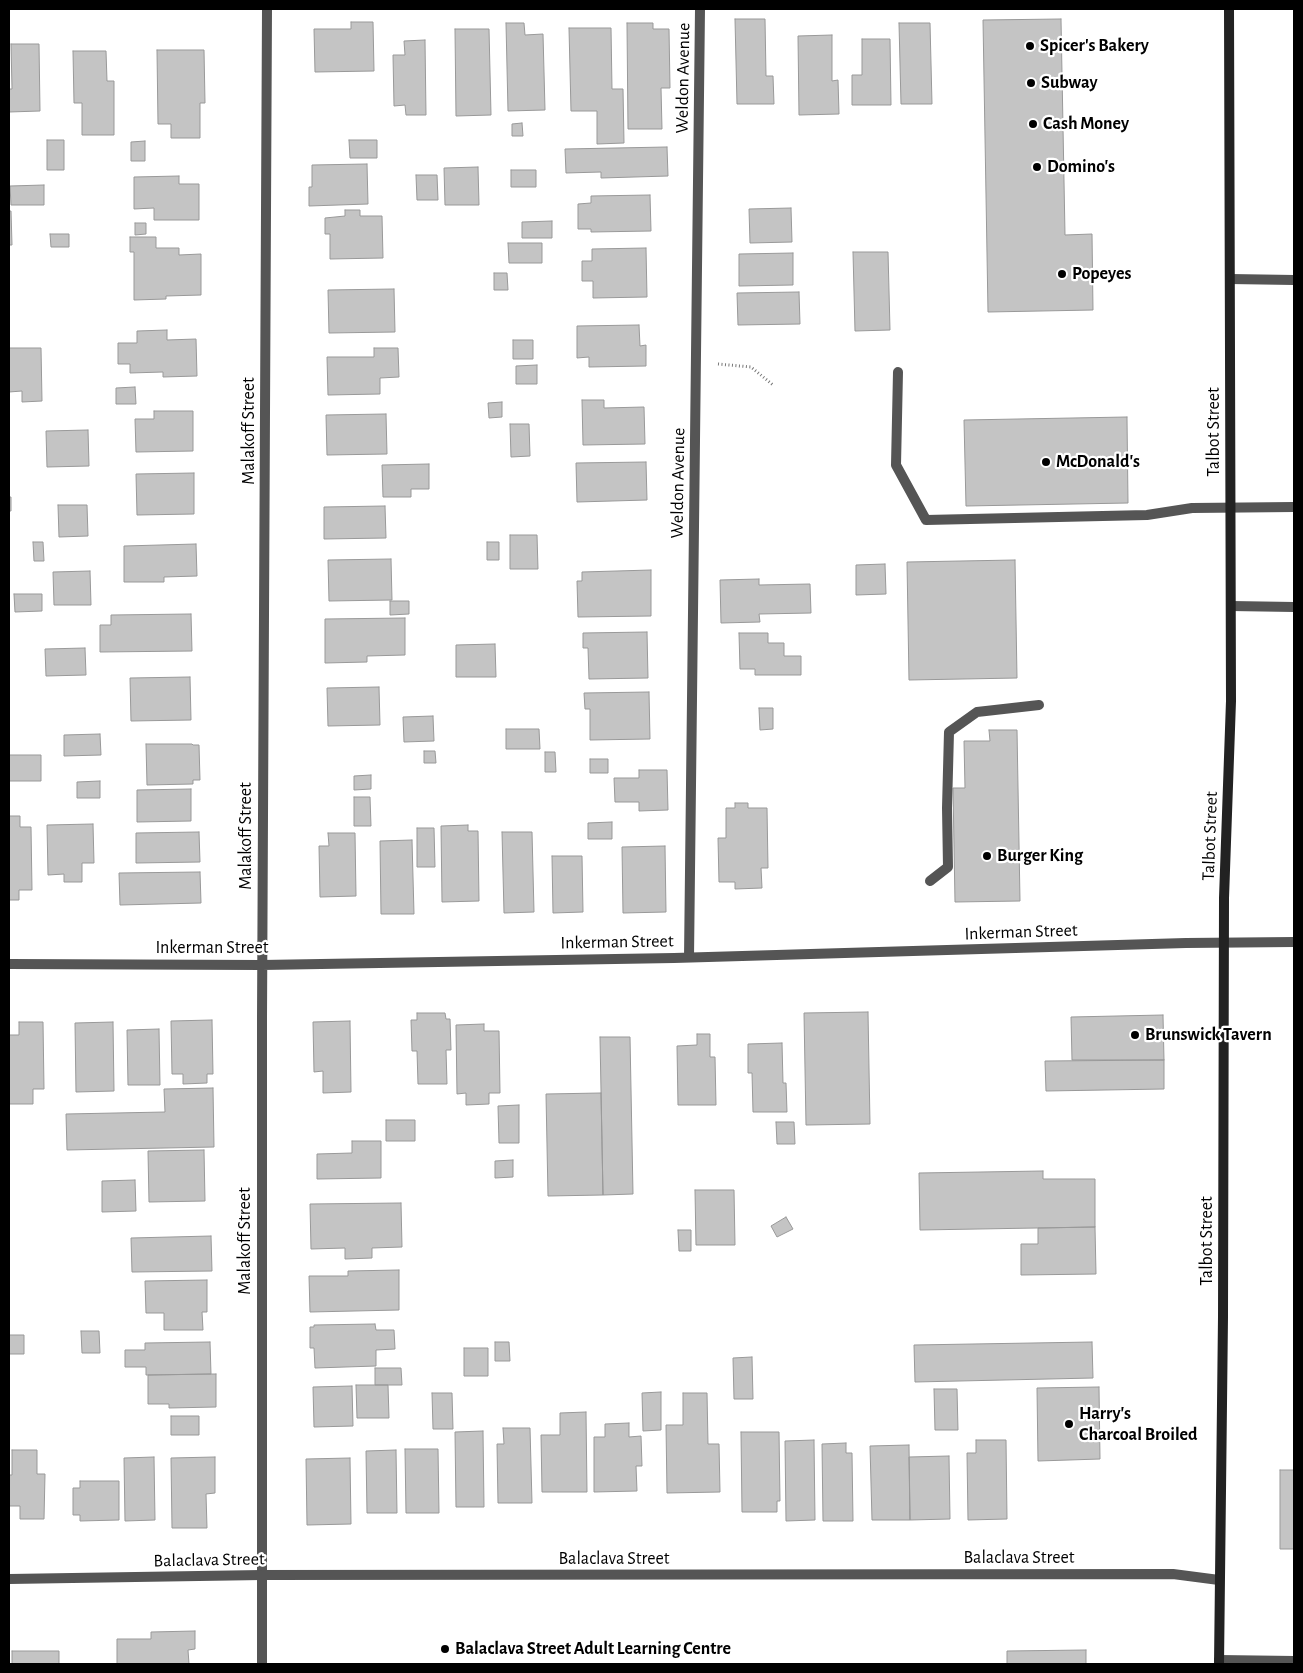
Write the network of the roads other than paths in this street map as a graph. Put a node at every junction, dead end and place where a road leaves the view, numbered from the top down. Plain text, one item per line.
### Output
1 (267, 9) edge
2 (700, 9) edge
3 (1229, 9) edge
4 (1230, 279) junction
5 (1294, 280) edge
6 (898, 372) dead end
7 (1294, 507) edge
8 (1230, 508) junction
9 (1231, 606) junction
10 (1294, 607) edge
11 (1039, 705) dead end
12 (930, 881) dead end
13 (1294, 942) edge
14 (1225, 943) junction
15 (689, 958) junction
16 (9, 964) edge
17 (262, 964) junction
18 (262, 1575) junction
19 (9, 1579) edge
20 (1219, 1580) junction
21 (1294, 1661) edge
22 (1219, 1662) edge
23 (262, 1664) edge

1 - 17 street, Malakoff Street
2 - 15 street, Weldon Avenue
3 - 4 main road, Talbot Street
4 - 5 street
4 - 8 main road, Talbot Street
6 - 8 street
7 - 8 street
8 - 9 main road, Talbot Street
9 - 10 street
9 - 14 main road, Talbot Street
11 - 12 street
13 - 14 street, Inkerman Street
14 - 15 street, Inkerman Street
14 - 20 main road, Talbot Street
15 - 17 street, Inkerman Street
16 - 17 street, Inkerman Street
17 - 18 street, Malakoff Street
18 - 19 street, Balaclava Street
18 - 20 street, Balaclava Street
18 - 23 street, Malakoff Street
20 - 22 main road, Talbot Street
21 - 22 street

